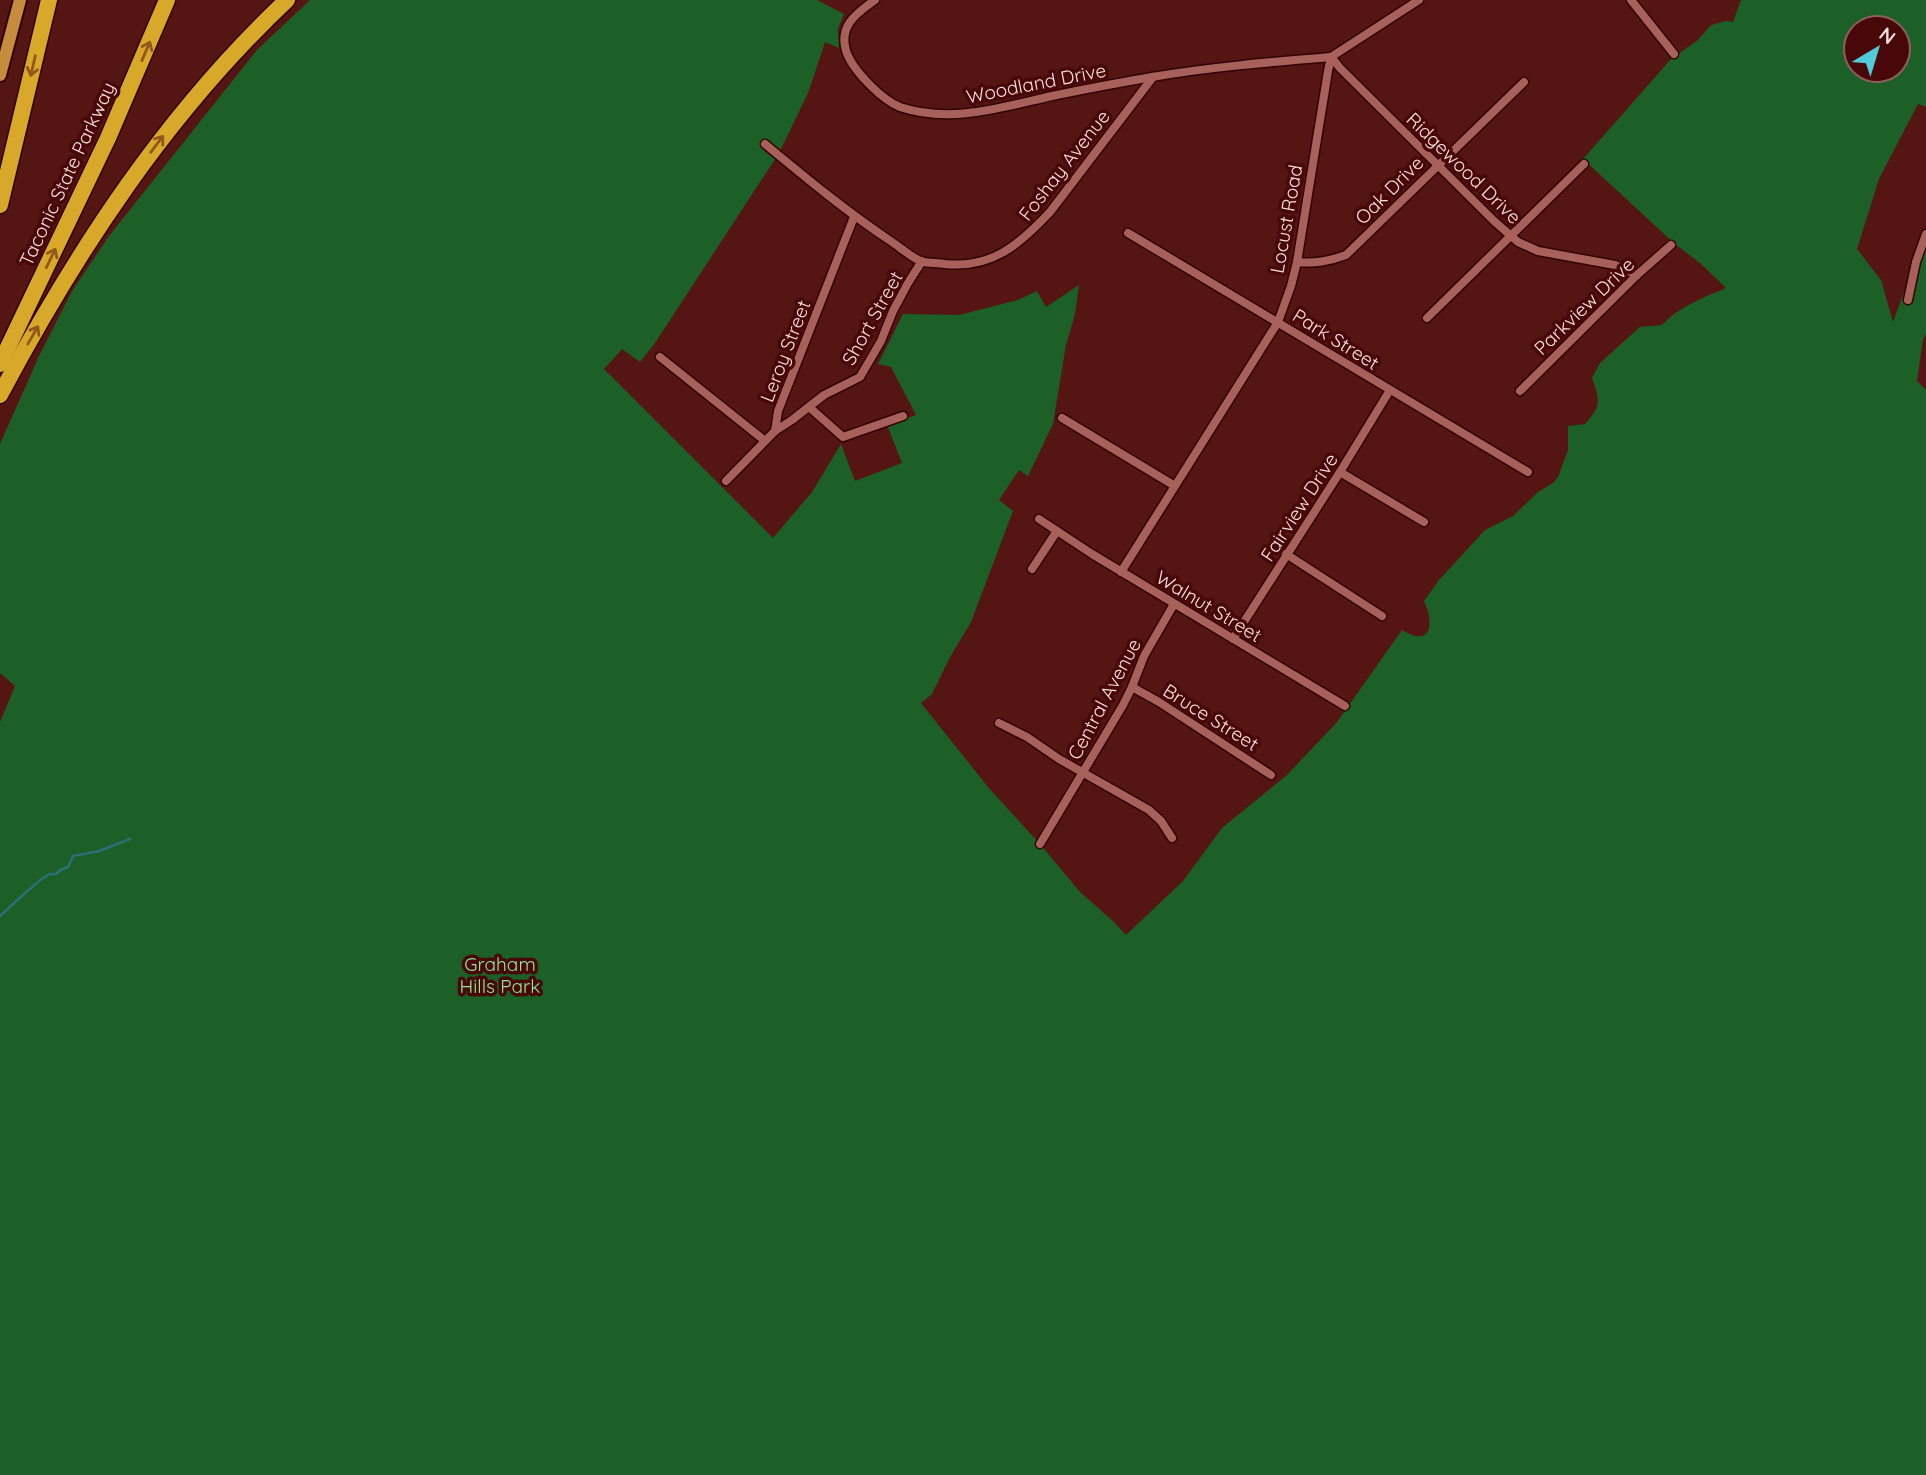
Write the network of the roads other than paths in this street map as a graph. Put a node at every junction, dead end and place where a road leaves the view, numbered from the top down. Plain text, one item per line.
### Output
1 (49, 0) edge
2 (167, 0) edge
3 (287, 0) edge
4 (875, 0) edge
5 (1419, 0) edge
6 (1631, 0) edge
7 (19, 4) edge
8 (1674, 54) dead end
9 (1331, 57) junction
10 (0, 75) edge
11 (1153, 77) junction
12 (1524, 82) dead end
13 (765, 144) dead end
14 (1437, 164) junction
15 (1584, 164) dead end
16 (0, 205) edge
17 (854, 217) junction
18 (1128, 233) dead end
19 (1926, 234) edge
20 (1510, 235) junction
21 (1671, 245) dead end
22 (922, 261) junction
23 (1297, 262) junction
24 (1637, 275) junction
25 (1908, 300) dead end
26 (1427, 318) dead end
27 (1278, 322) junction
28 (660, 357) dead end
29 (0, 364) edge
30 (1390, 390) junction
31 (1520, 391) dead end
32 (0, 395) edge
33 (809, 407) junction
34 (903, 415) dead end
35 (1062, 418) dead end
36 (775, 430) junction
37 (765, 441) junction
38 (1340, 472) junction
39 (1528, 472) dead end
40 (726, 481) dead end
41 (1175, 486) junction
42 (1039, 519) dead end
43 (1424, 522) dead end
44 (1057, 531) junction
45 (1286, 554) junction
46 (1032, 569) dead end
47 (1121, 572) junction
48 (1174, 604) junction
49 (1382, 616) dead end
50 (1233, 639) junction
51 (1132, 687) junction
52 (1345, 706) dead end
53 (999, 723) dead end
54 (1083, 772) junction
55 (1271, 775) dead end
56 (1172, 838) dead end
57 (1040, 844) dead end

1 -> 16 highway
29 -> 2 highway, Taconic State Parkway
32 -> 3 highway
4 - 11 street, Woodland Drive
5 - 9 street
6 - 8 street
7 - 10 main road
9 - 11 street
9 - 14 street, Ridgewood Drive
9 - 23 street, Locust Road
11 - 22 street, Foshay Avenue
12 - 14 street, Oak Drive
13 - 17 street, Foshay Avenue
14 - 20 street, Ridgewood Drive
14 - 23 street, Oak Drive
15 - 20 street
17 - 22 street, Foshay Avenue
17 - 36 street, Leroy Street
18 - 27 street, Park Street
19 - 25 street
20 - 24 street, Ridgewood Drive
20 - 26 street
21 - 24 street, Parkview Drive
22 - 33 street, Short Street
23 - 27 street, Locust Road
24 - 31 street, Parkview Drive
27 - 30 street, Park Street
27 - 41 street, Locust Road
28 - 37 street
30 - 38 street, Fairview Drive
30 - 39 street, Park Street
33 - 34 street
33 - 36 street, Short Street
35 - 41 street
36 - 37 street, Leroy Street
37 - 40 street, Leroy Street
38 - 43 street
38 - 45 street, Fairview Drive
41 - 47 street, Locust Road
42 - 44 street, Walnut Street
44 - 46 street
44 - 47 street, Walnut Street
45 - 49 street
45 - 50 street, Fairview Drive
47 - 48 street, Walnut Street
48 - 50 street, Walnut Street
48 - 51 street, Central Avenue
50 - 52 street, Walnut Street
51 - 54 street, Central Avenue
51 - 55 street, Bruce Street
53 - 54 street
54 - 56 street
54 - 57 street, Central Avenue

